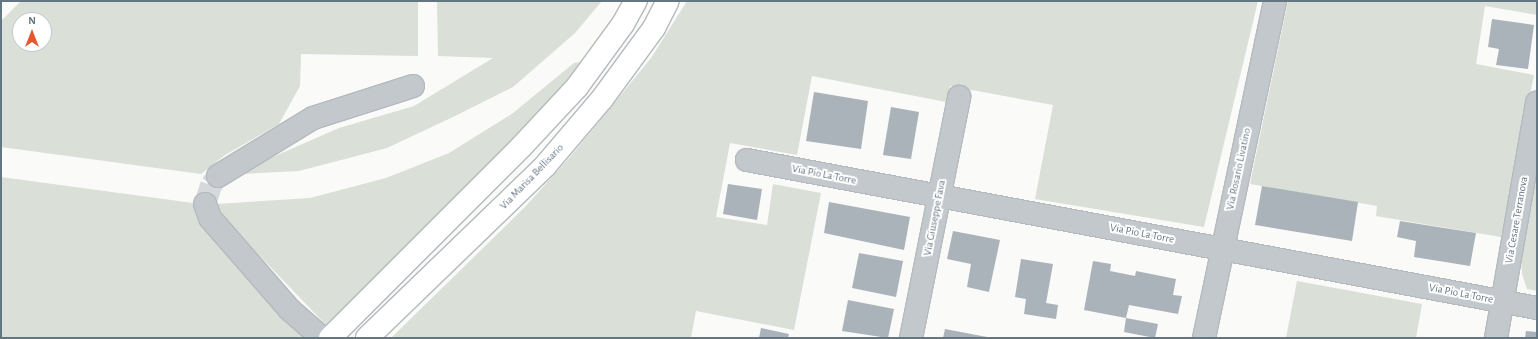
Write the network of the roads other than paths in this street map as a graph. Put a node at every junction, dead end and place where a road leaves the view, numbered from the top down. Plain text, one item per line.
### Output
1 (636, 1) edge
2 (668, 1) edge
3 (1275, 1) edge
4 (413, 86) dead end
5 (959, 97) dead end
6 (1537, 103) edge
7 (747, 160) dead end
8 (218, 176) tunnel mouth
9 (939, 196) junction
10 (205, 204) tunnel mouth
11 (1221, 249) junction
12 (1503, 301) junction
13 (1537, 308) edge
14 (370, 336) edge
15 (322, 338) edge
16 (330, 338) edge
17 (911, 338) edge
18 (1204, 338) edge
19 (1496, 338) edge

1 - 16 main road
2 - 14 main road, Via Marisa Bellisario
3 - 11 street, Via Rosario Livatino
4 - 8 street
5 - 9 street, Via Giuseppe Fava
6 - 12 street, Via Cesare Terranova
7 - 9 street, Via Pio La Torre
9 - 11 street, Via Pio La Torre
9 - 17 street, Via Giuseppe Fava
10 - 15 street
11 - 12 street, Via Pio La Torre
11 - 18 street, Via Rosario Livatino
12 - 13 street, Via Pio La Torre
12 - 19 street, Via Cesare Terranova

